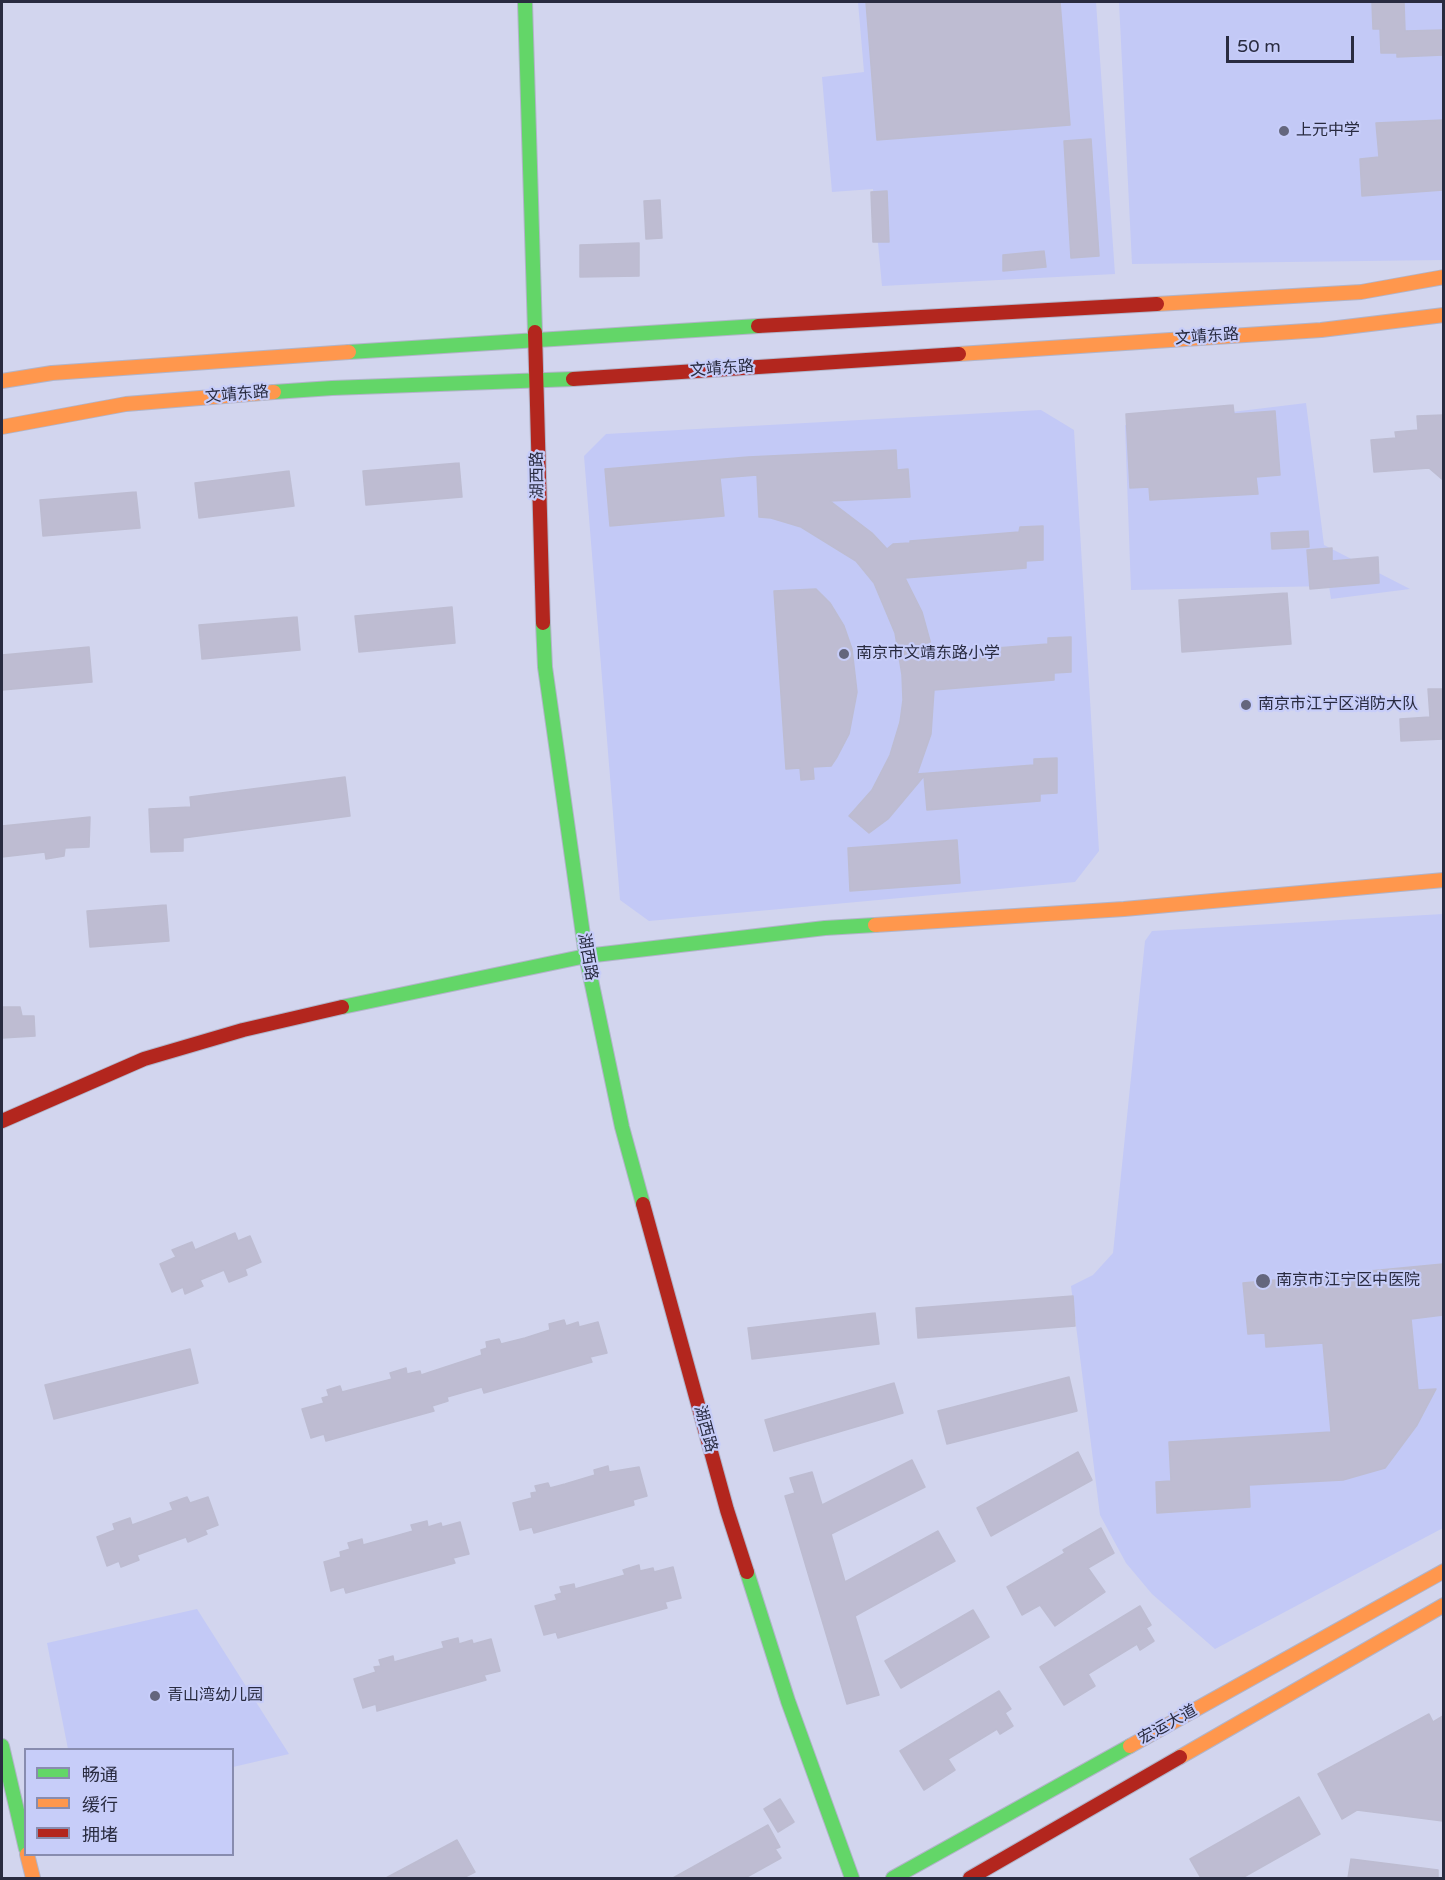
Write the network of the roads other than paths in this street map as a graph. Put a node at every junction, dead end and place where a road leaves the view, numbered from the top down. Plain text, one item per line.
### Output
1 (525, 2) edge
2 (1443, 277) edge
3 (1443, 315) edge
4 (535, 339) junction
5 (2, 381) edge
6 (537, 381) junction
7 (2, 427) edge
8 (1443, 880) edge
9 (586, 956) junction
10 (2, 1121) edge
11 (1443, 1571) edge
12 (1443, 1605) edge
13 (2, 1746) edge
14 (24, 1841) edge
15 (28, 1856) edge
16 (33, 1878) edge
17 (852, 1878) edge
18 (893, 1878) edge
19 (970, 1878) edge

1 - 4 main road, 湖西路
2 - 4 main road
3 - 6 main road, 文靖东路
4 - 5 main road
4 - 6 main road, 湖西路
6 - 7 main road, 文靖东路
6 - 9 main road, 湖西路
8 - 9 main road
9 - 10 main road
9 - 17 main road, 湖西路
11 - 18 main road, 宏运大道
12 - 19 main road, 宏运大道
13 - 14 main road
15 - 16 main road

